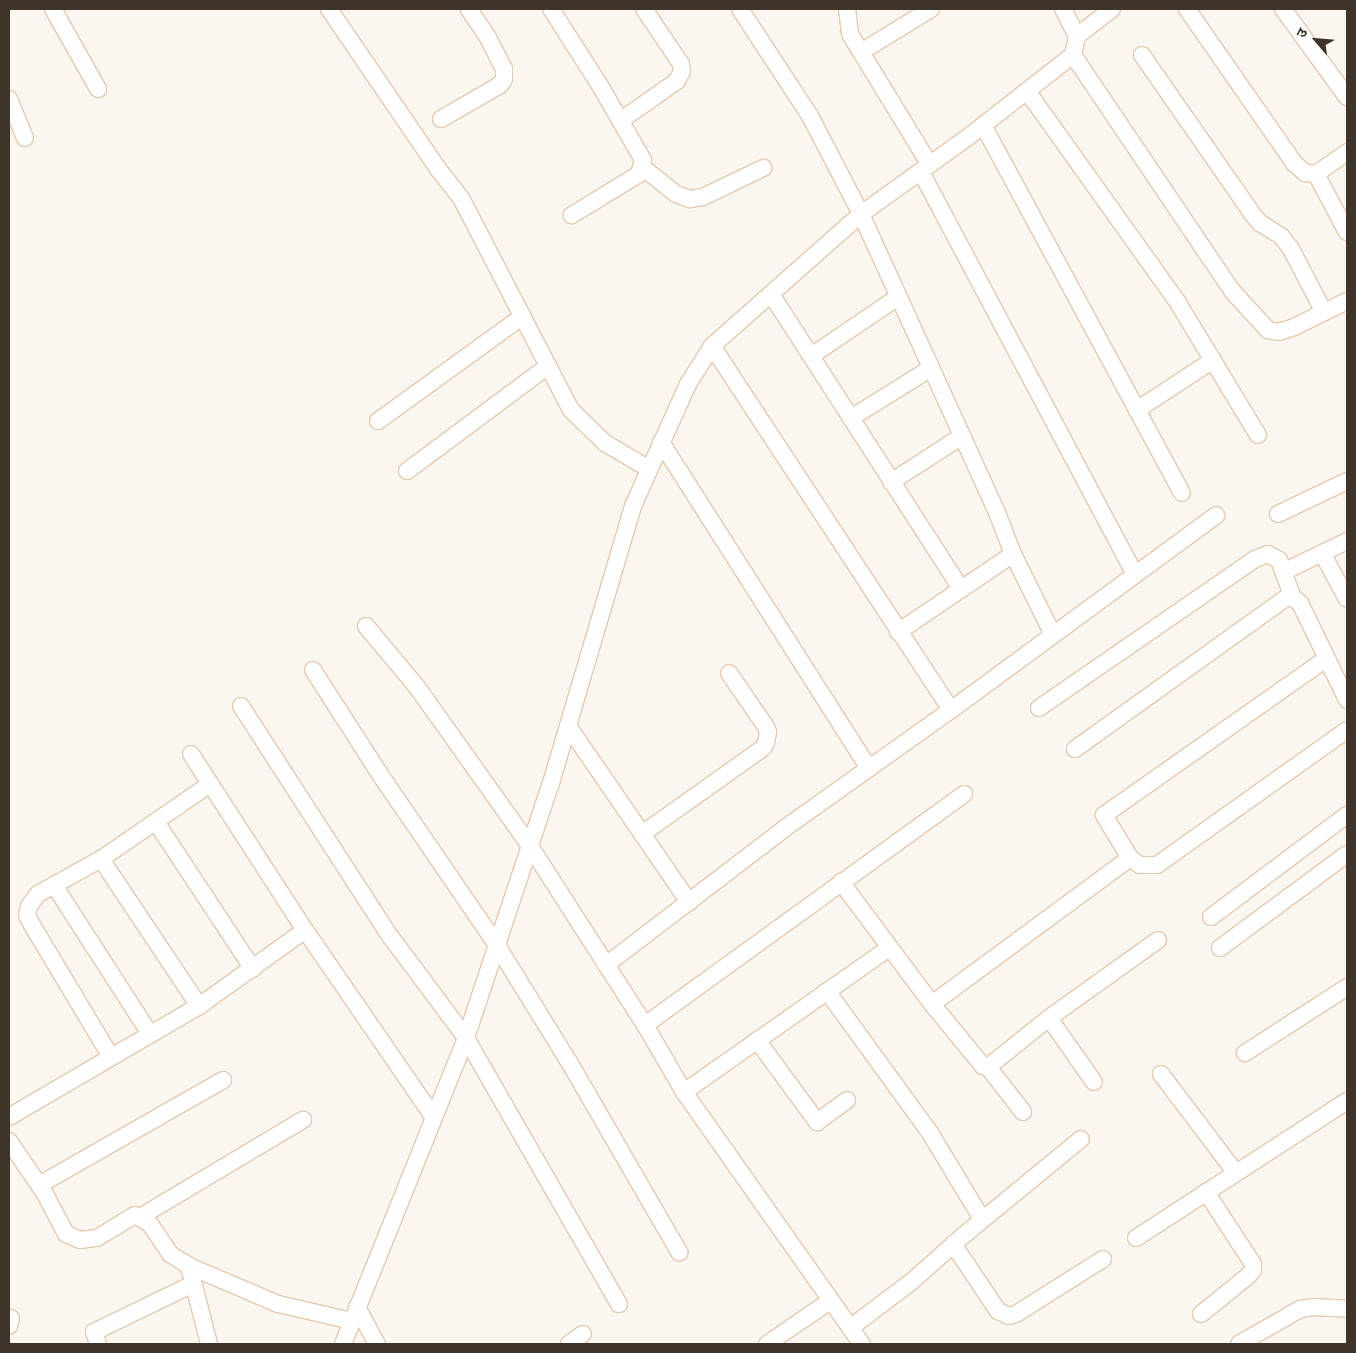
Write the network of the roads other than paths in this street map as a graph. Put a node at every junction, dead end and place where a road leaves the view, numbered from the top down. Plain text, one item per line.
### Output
1 (53, 9) edge
2 (329, 9) edge
3 (469, 9) edge
4 (551, 9) edge
5 (644, 9) edge
6 (740, 9) edge
7 (847, 9) edge
8 (931, 9) edge
9 (1063, 9) edge
10 (1112, 9) edge
11 (1187, 9) edge
12 (1283, 9) edge
13 (1077, 36) junction
14 (861, 52) junction
15 (1142, 55) dead end
16 (1073, 56) junction
17 (98, 90) dead end
18 (1027, 91) junction
19 (1347, 97) edge
20 (9, 99) edge
21 (440, 119) dead end
22 (620, 121) junction
23 (983, 125) junction
24 (25, 138) dead end
25 (1347, 152) edge
26 (642, 167) junction
27 (763, 168) dead end
28 (926, 168) junction
29 (1316, 174) junction
30 (861, 214) junction
31 (572, 215) dead end
32 (1347, 232) edge
33 (771, 294) junction
34 (898, 297) junction
35 (1347, 301) edge
36 (1324, 312) junction
37 (523, 316) junction
38 (712, 346) junction
39 (811, 356) junction
40 (1212, 360) junction
41 (548, 366) junction
42 (930, 368) junction
43 (1137, 410) junction
44 (851, 418) junction
45 (378, 421) dead end
46 (1258, 435) dead end
47 (962, 436) junction
48 (661, 442) junction
49 (649, 469) junction
50 (407, 471) dead end
51 (1347, 481) edge
52 (892, 482) junction
53 (1182, 493) dead end
54 (1278, 514) dead end
55 (1216, 516) dead end
56 (1347, 541) edge
57 (1322, 553) junction
58 (1013, 554) junction
59 (1283, 572) junction
60 (1135, 574) junction
61 (961, 590) junction
62 (1293, 598) junction
63 (1347, 599) edge
64 (366, 626) dead end
65 (898, 632) junction
66 (1053, 635) junction
67 (1326, 659) junction
68 (313, 670) dead end
69 (729, 673) dead end
70 (1347, 700) edge
71 (241, 706) dead end
72 (1040, 708) dead end
73 (951, 710) junction
74 (568, 726) junction
75 (1347, 730) edge
76 (1075, 749) dead end
77 (190, 754) dead end
78 (869, 768) junction
79 (210, 784) junction
80 (964, 794) dead end
81 (1347, 815) edge
82 (156, 822) junction
83 (642, 834) junction
84 (530, 846) junction
85 (1347, 854) edge
86 (1130, 858) junction
87 (102, 859) junction
88 (841, 882) junction
89 (54, 885) junction
90 (688, 902) junction
91 (1211, 917) dead end
92 (305, 930) junction
93 (1158, 940) dead end
94 (498, 947) junction
95 (889, 948) junction
96 (1220, 948) dead end
97 (606, 965) junction
98 (253, 969) junction
99 (1347, 987) edge
100 (827, 991) junction
101 (932, 1004) junction
102 (199, 1006) junction
103 (1050, 1018) junction
104 (645, 1025) junction
105 (150, 1034) junction
106 (466, 1038) junction
107 (757, 1040) junction
108 (1245, 1053) dead end
109 (111, 1057) junction
110 (988, 1067) junction
111 (1161, 1074) dead end
112 (223, 1080) dead end
113 (1094, 1082) dead end
114 (684, 1092) junction
115 (847, 1100) dead end
116 (1347, 1101) edge
117 (1023, 1112) dead end
118 (9, 1117) edge
119 (434, 1118) junction
120 (303, 1120) dead end
121 (1081, 1140) dead end
122 (9, 1141) edge
123 (1236, 1173) junction
124 (39, 1185) junction
125 (1206, 1192) junction
126 (140, 1217) junction
127 (982, 1219) junction
128 (1136, 1238) dead end
129 (953, 1244) junction
130 (679, 1252) dead end
131 (1103, 1260) dead end
132 (189, 1266) junction
133 (193, 1284) junction
134 (830, 1301) junction
135 (619, 1304) dead end
136 (1347, 1309) edge
137 (355, 1314) junction
138 (1201, 1314) dead end
139 (850, 1328) junction
140 (583, 1334) dead end
141 (98, 1344) edge
142 (209, 1344) edge
143 (342, 1344) edge
144 (377, 1344) edge
145 (569, 1344) edge
146 (767, 1344) edge
147 (862, 1344) edge
148 (1239, 1344) edge

1 - 17 street
2 - 37 street
3 - 21 street
4 - 22 street
5 - 22 street
6 - 30 street
7 - 14 street
8 - 14 street
9 - 13 street
10 - 13 street
11 - 29 street
12 - 19 street
13 - 16 street
14 - 28 street
15 - 36 street
16 - 18 street
16 - 36 street
18 - 23 street
18 - 40 street
20 - 24 street
22 - 26 street
23 - 28 street
23 - 43 street
25 - 29 street
26 - 27 street
26 - 31 street
28 - 30 street
28 - 60 street
29 - 32 street
30 - 33 street
30 - 34 street
33 - 38 street
33 - 39 street
34 - 39 street
34 - 42 street
35 - 36 street
37 - 41 street
37 - 45 street
38 - 48 street
38 - 65 street
39 - 44 street
40 - 43 street
40 - 46 street
41 - 49 street
41 - 50 street
42 - 44 street
42 - 47 street
43 - 53 street
44 - 52 street
47 - 52 street
47 - 58 street
48 - 49 street
48 - 78 street
49 - 74 street
51 - 54 street
52 - 61 street
55 - 60 street
56 - 57 street
57 - 59 street
57 - 63 street
58 - 61 street
58 - 66 street
59 - 62 street
59 - 72 street
60 - 66 street
61 - 65 street
62 - 67 street
62 - 76 street
64 - 84 street
65 - 73 street
66 - 73 street
67 - 70 street
67 - 86 street
68 - 94 street
69 - 83 street
71 - 106 street
73 - 78 street
74 - 83 street
74 - 84 street
75 - 86 street
77 - 79 street
78 - 90 street
79 - 82 street
79 - 92 street
80 - 88 street
81 - 91 street
82 - 87 street
82 - 98 street
83 - 90 street
84 - 94 street
84 - 97 street
85 - 96 street
86 - 101 street
87 - 89 street
87 - 102 street
88 - 95 street
88 - 104 street
89 - 105 street
89 - 109 street
90 - 97 street
92 - 98 street
92 - 119 street
93 - 103 street
94 - 106 street
94 - 130 street
95 - 100 street
95 - 101 street
97 - 104 street
98 - 102 street
99 - 108 street
100 - 107 street
100 - 127 street
101 - 110 street
102 - 105 street
103 - 110 street
103 - 113 street
104 - 114 street
105 - 109 street
106 - 119 street
106 - 135 street
107 - 114 street
107 - 115 street
109 - 118 street
110 - 117 street
111 - 123 street
112 - 124 street
114 - 134 street
116 - 123 street
119 - 137 street
120 - 126 street
121 - 127 street
122 - 124 street
123 - 125 street
124 - 126 street
125 - 128 street
125 - 138 street
126 - 132 street
127 - 129 street
129 - 131 street
129 - 139 street
132 - 133 street
132 - 137 street
133 - 141 street
133 - 142 street
134 - 139 street
134 - 146 street
136 - 148 street
137 - 143 street
137 - 144 street
139 - 147 street
140 - 145 street

